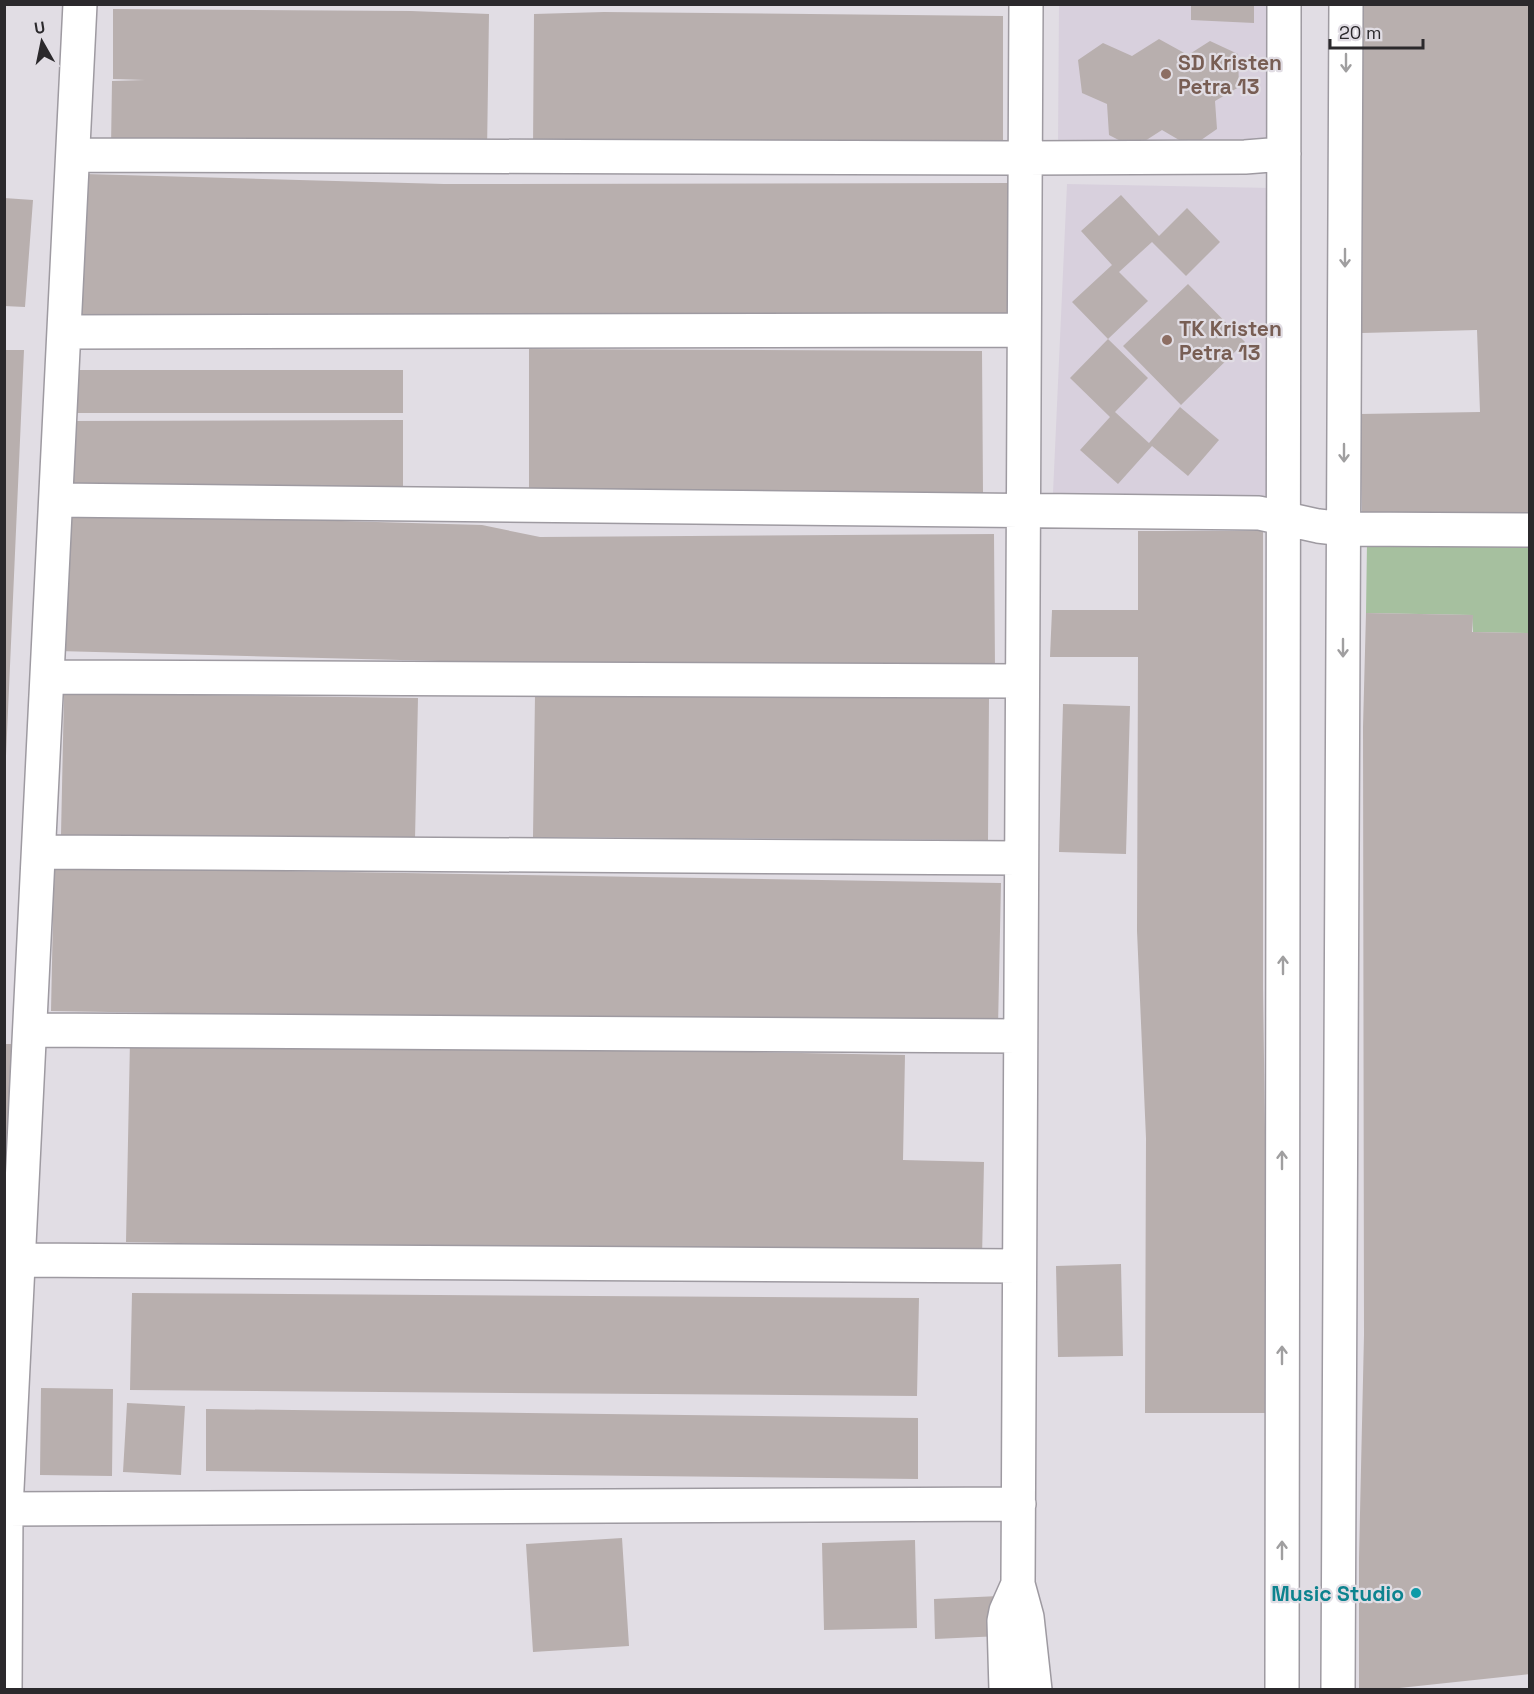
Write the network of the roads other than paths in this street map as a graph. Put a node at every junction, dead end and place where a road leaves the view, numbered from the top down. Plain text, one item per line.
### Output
1 (80, 4) edge
2 (1026, 4) edge
3 (1284, 4) edge
4 (1346, 4) edge
5 (1284, 154) junction
6 (73, 155) junction
7 (1025, 158) junction
8 (1024, 330) junction
9 (64, 332) junction
10 (56, 500) junction
11 (1023, 510) junction
12 (1283, 518) junction
13 (1344, 529) junction
14 (1530, 530) edge
15 (48, 677) junction
16 (1022, 681) junction
17 (39, 852) junction
18 (1022, 858) junction
19 (30, 1030) junction
20 (1020, 1036) junction
21 (18, 1260) junction
22 (1019, 1266) junction
23 (1019, 1504) junction
24 (6, 1509) junction
25 (1018, 1584) junction
26 (5, 1689) edge
27 (1006, 1689) edge
28 (1035, 1689) edge
29 (1282, 1689) edge
30 (1338, 1689) edge

1 - 6 street
2 - 7 street
3 - 5 street
4 -> 13 street
5 - 7 street
5 - 12 street
6 - 7 street
6 - 9 street
7 - 8 street
8 - 9 street
8 - 11 street
9 - 10 street
10 - 11 street
10 - 15 street
11 - 12 street
11 - 16 street
12 - 13 street
29 -> 12 street
13 - 14 street
13 -> 30 street
15 - 16 street
15 - 17 street
16 - 18 street
17 - 18 street
17 - 19 street
18 - 20 street
19 - 20 street
19 - 21 street
20 - 22 street
21 - 22 street
21 - 24 street
22 - 23 street
23 - 24 street
23 - 25 street
24 - 26 street
25 - 27 street
25 - 28 street

